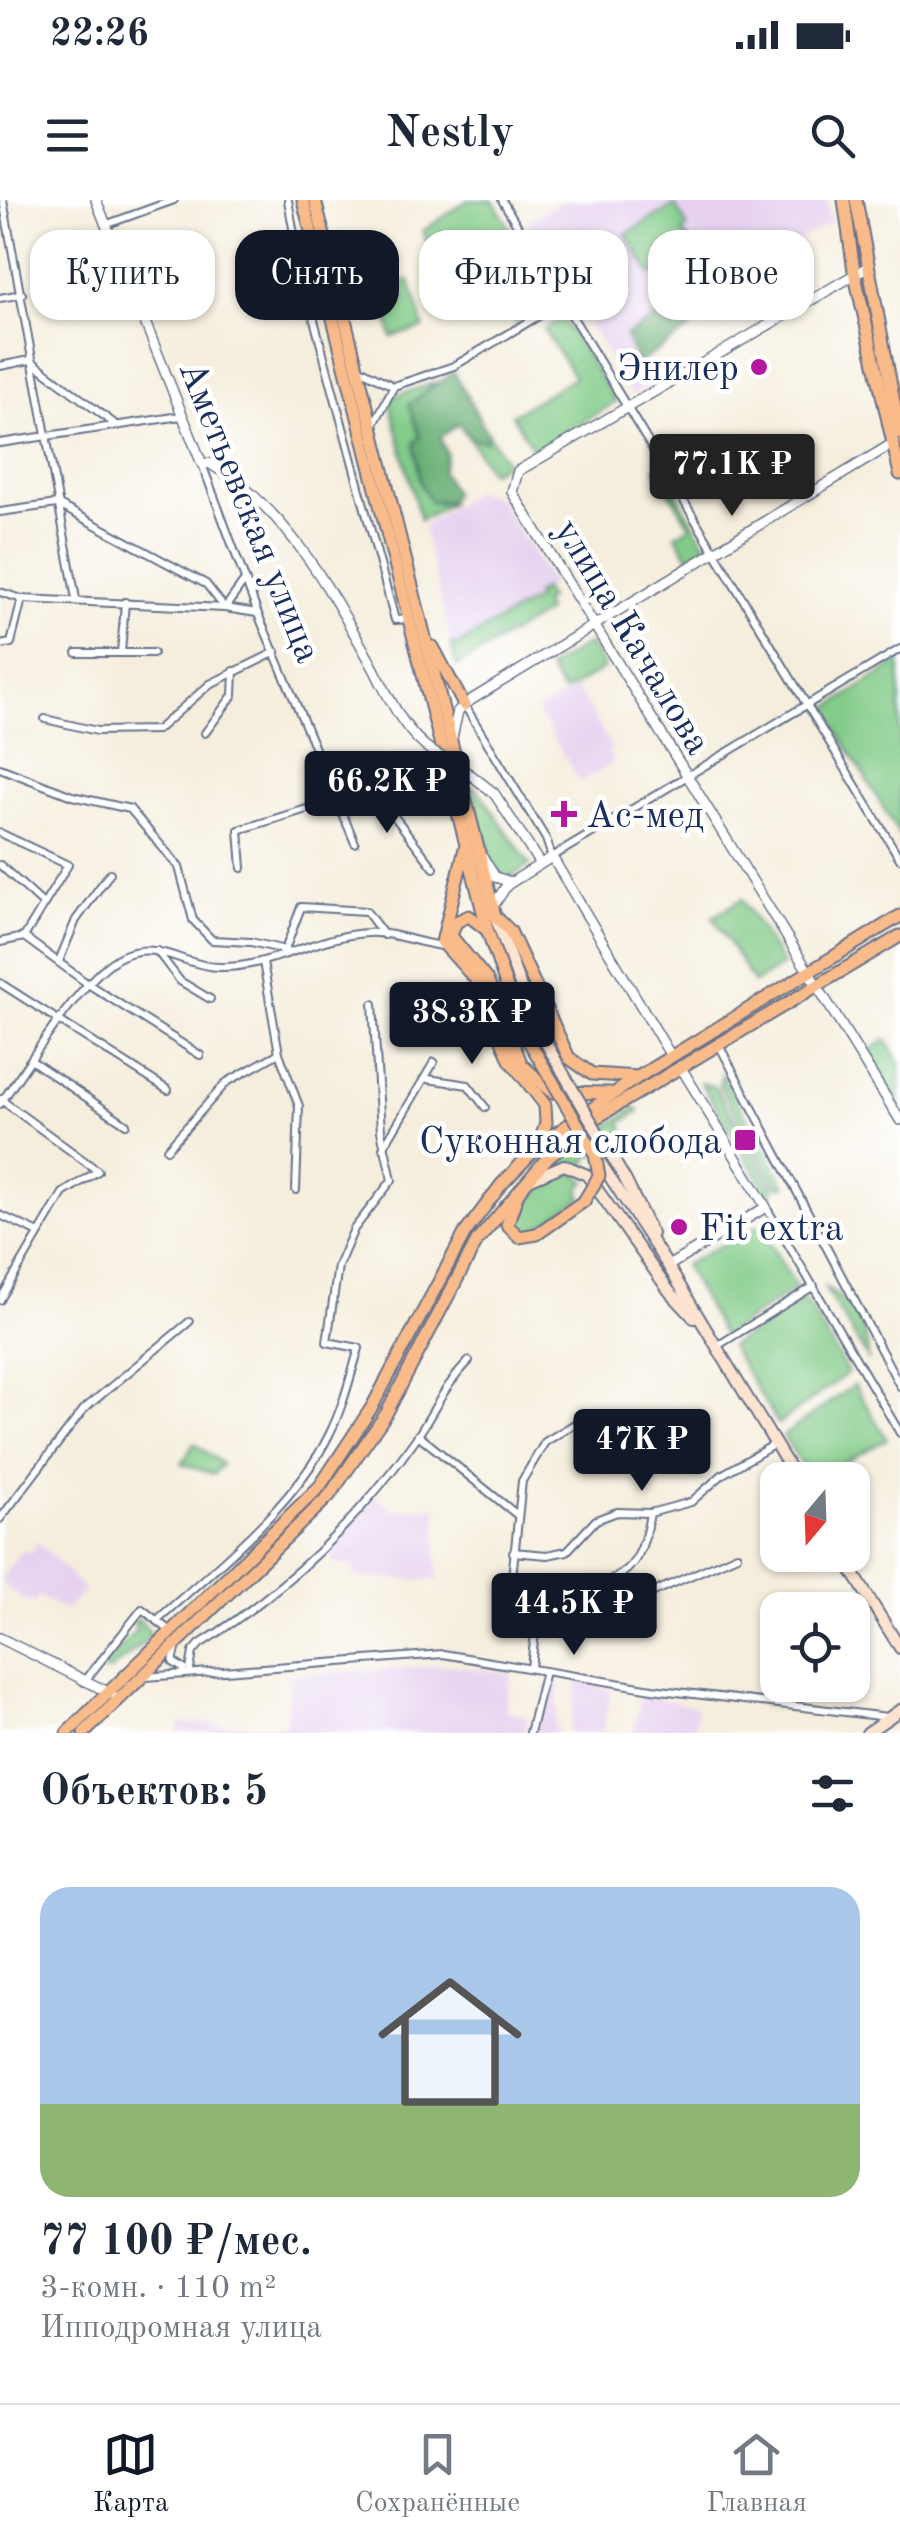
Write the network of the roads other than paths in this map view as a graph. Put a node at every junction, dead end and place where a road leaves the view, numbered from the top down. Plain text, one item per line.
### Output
1 (3, 200) edge
2 (96, 200) edge
3 (174, 200) edge
4 (288, 200) edge
5 (303, 200) edge
6 (315, 200) edge
7 (502, 200) edge
8 (844, 200) edge
9 (856, 200) edge
10 (104, 225) junction
11 (520, 230) edge
12 (860, 270) junction
13 (22, 294) junction
14 (0, 298) edge
15 (532, 320) edge
16 (576, 320) edge
17 (30, 360) junction
18 (356, 364) junction
19 (0, 366) edge
20 (394, 386) junction
21 (628, 406) junction
22 (181, 416) junction
23 (117, 426) junction
24 (372, 430) junction
25 (44, 438) junction
26 (896, 439) edge
27 (0, 443) edge
28 (202, 464) junction
29 (900, 474) edge
30 (57, 504) junction
31 (0, 512) edge
32 (717, 551) junction
33 (246, 580) junction
34 (0, 592) edge
35 (22, 599) junction
36 (76, 599) junction
37 (125, 602) junction
38 (226, 608) junction
39 (258, 614) junction
40 (409, 619) junction
41 (592, 627) junction
42 (426, 634) junction
43 (0, 645) edge
44 (900, 649) edge
45 (276, 652) junction
46 (77, 653) dead end
47 (121, 653) junction
48 (153, 653) dead end
49 (234, 671) junction
50 (807, 704) junction
51 (464, 705) junction
52 (45, 720) dead end
53 (205, 734) dead end
54 (452, 740) junction
55 (0, 768) edge
56 (686, 778) junction
57 (337, 800) junction
58 (0, 833) edge
59 (465, 842) junction
60 (354, 843) dead end
61 (480, 853) junction
62 (552, 857) junction
63 (900, 859) edge
64 (540, 864) junction
65 (0, 865) edge
66 (242, 868) dead end
67 (434, 868) dead end
68 (110, 873) dead end
69 (514, 882) junction
70 (42, 902) junction
71 (494, 912) junction
72 (900, 916) edge
73 (488, 932) junction
74 (384, 935) junction
75 (24, 936) junction
76 (900, 936) edge
77 (0, 942) edge
78 (444, 946) junction
79 (156, 950) junction
80 (285, 950) junction
81 (59, 961) junction
82 (263, 962) junction
83 (808, 972) junction
84 (0, 983) edge
85 (88, 984) junction
86 (817, 986) junction
87 (210, 1000) dead end
88 (373, 1004) dead end
89 (61, 1020) junction
90 (718, 1043) junction
91 (279, 1053) junction
92 (200, 1055) dead end
93 (671, 1056) junction
94 (32, 1060) junction
95 (434, 1062) dead end
96 (680, 1066) junction
97 (638, 1076) junction
98 (428, 1079) junction
99 (168, 1090) dead end
100 (614, 1093) junction
101 (1, 1101) edge
102 (485, 1107) dead end
103 (900, 1120) edge
104 (126, 1124) dead end
105 (540, 1145) junction
106 (166, 1149) dead end
107 (383, 1150) junction
108 (594, 1154) junction
109 (522, 1184) junction
110 (296, 1190) dead end
111 (766, 1207) junction
112 (0, 1215) edge
113 (39, 1233) junction
114 (668, 1266) junction
115 (814, 1286) junction
116 (0, 1300) edge
117 (189, 1322) dead end
118 (707, 1332) junction
119 (717, 1347) junction
120 (469, 1361) dead end
121 (900, 1386) edge
122 (582, 1420) dead end
123 (900, 1432) edge
124 (418, 1436) junction
125 (775, 1444) junction
126 (786, 1462) edge
127 (650, 1513) junction
128 (516, 1514) junction
129 (0, 1519) edge
130 (513, 1552) junction
131 (736, 1555) dead end
132 (853, 1572) edge
133 (569, 1590) dead end
134 (546, 1591) dead end
135 (518, 1598) junction
136 (157, 1620) junction
137 (169, 1630) junction
138 (536, 1632) junction
139 (183, 1636) junction
140 (0, 1638) edge
141 (900, 1648) edge
142 (531, 1668) junction
143 (190, 1670) junction
144 (545, 1671) junction
145 (135, 1680) junction
146 (84, 1682) junction
147 (105, 1691) junction
148 (119, 1696) junction
149 (900, 1710) edge
150 (889, 1717) junction
151 (66, 1733) edge
152 (84, 1733) edge
153 (530, 1733) edge
154 (866, 1733) edge

1 - 13 street
2 - 10 street, Аметьевская улица
3 - 10 street
4 - 40 street
5 - 40 main road
6 - 18 main road
7 - 11 street
8 - 12 main road
9 - 12 main road
10 - 22 street, Аметьевская улица
12 - 21 street
12 - 26 main road
13 - 14 street
13 - 17 street
15 - 20 street
16 - 21 street
17 - 19 street
17 - 23 street
17 - 25 street
18 - 20 street
18 - 24 main road
20 - 24 street
21 - 32 street
21 - 41 street, улица Качалова
22 - 23 street
22 - 28 street, Аметьевская улица
23 - 25 street
24 - 42 main road
25 - 27 street
25 - 30 street
26 - 29 main road
26 - 32 street
28 - 33 street, Аметьевская улица
28 - 64 street, bridge
30 - 31 street
30 - 36 street
30 - 38 street
32 - 41 street
32 - 50 street
33 - 38 street
33 - 39 street, Аметьевская улица
34 - 35 street
35 - 36 street
35 - 43 street
36 - 37 street
37 - 38 street
37 - 47 street
38 - 39 street
39 - 45 street, Аметьевская улица
40 - 59 main road
41 - 51 street
41 - 56 street, улица Качалова
42 - 51 main road
42 - 54 main road
44 - 50 street
45 - 49 street
45 - 57 street, Аметьевская улица
46 - 47 street
47 - 48 street
49 - 52 street
49 - 53 street
50 - 56 street
50 - 63 street
51 - 54 street
51 - 62 street
54 - 61 main road
55 - 80 street
56 - 62 street
56 - 83 street, улица Качалова
57 - 60 street, Аметьевская улица
57 - 66 street
57 - 67 street
58 - 70 street
59 - 73 main road
59 - 78 main road
61 - 69 street
61 - 71 main road
62 - 64 street
62 - 93 street
64 - 69 street
65 - 70 street
68 - 81 street
69 - 71 street
70 - 75 street
71 - 97 main road
71 - 114 main road, bridge
72 - 83 main road
73 - 100 main road
73 - 108 main road, bridge
74 - 78 street
74 - 80 street
74 - 80 street
75 - 77 street
75 - 81 street
76 - 86 main road
78 - 105 main road
79 - 82 street
79 - 85 street
79 - 87 street
80 - 82 street
81 - 85 street
82 - 91 street
83 - 86 street, улица Качалова
83 - 93 main road
84 - 89 street
85 - 89 street
85 - 92 street
86 - 90 main road
86 - 103 street, улица Качалова
88 - 107 street
89 - 94 street
89 - 99 street
90 - 96 main road
90 - 121 street
91 - 106 street
91 - 110 street
93 - 97 main road
94 - 101 street
94 - 104 street
95 - 98 street
96 - 109 main road
96 - 111 street
97 - 100 main road
98 - 102 street
98 - 107 street
100 - 105 main road
101 - 113 street
105 - 137 main road
107 - 136 street
108 - 109 main road, bridge
108 - 114 main road, bridge
109 - 118 main road
109 - 139 main road
111 - 114 street
111 - 115 street
112 - 113 street
113 - 116 street
114 - 118 main road
115 - 119 street
115 - 123 street
117 - 129 street
118 - 119 main road
119 - 125 main road
120 - 124 street
122 - 128 street
124 - 128 street
124 - 143 street
125 - 126 main road
125 - 127 street
127 - 130 street
127 - 133 street
128 - 130 street
130 - 135 street
131 - 138 street
132 - 141 main road
134 - 135 street
135 - 138 street
136 - 137 street
136 - 146 street
137 - 147 main road
138 - 142 street
139 - 143 street
139 - 145 main road
140 - 146 street
142 - 143 street
142 - 144 street
143 - 145 street
144 - 150 street
144 - 153 street
145 - 148 main road
146 - 147 street
147 - 148 street
147 - 151 main road
148 - 152 main road
149 - 150 main road
150 - 154 main road

